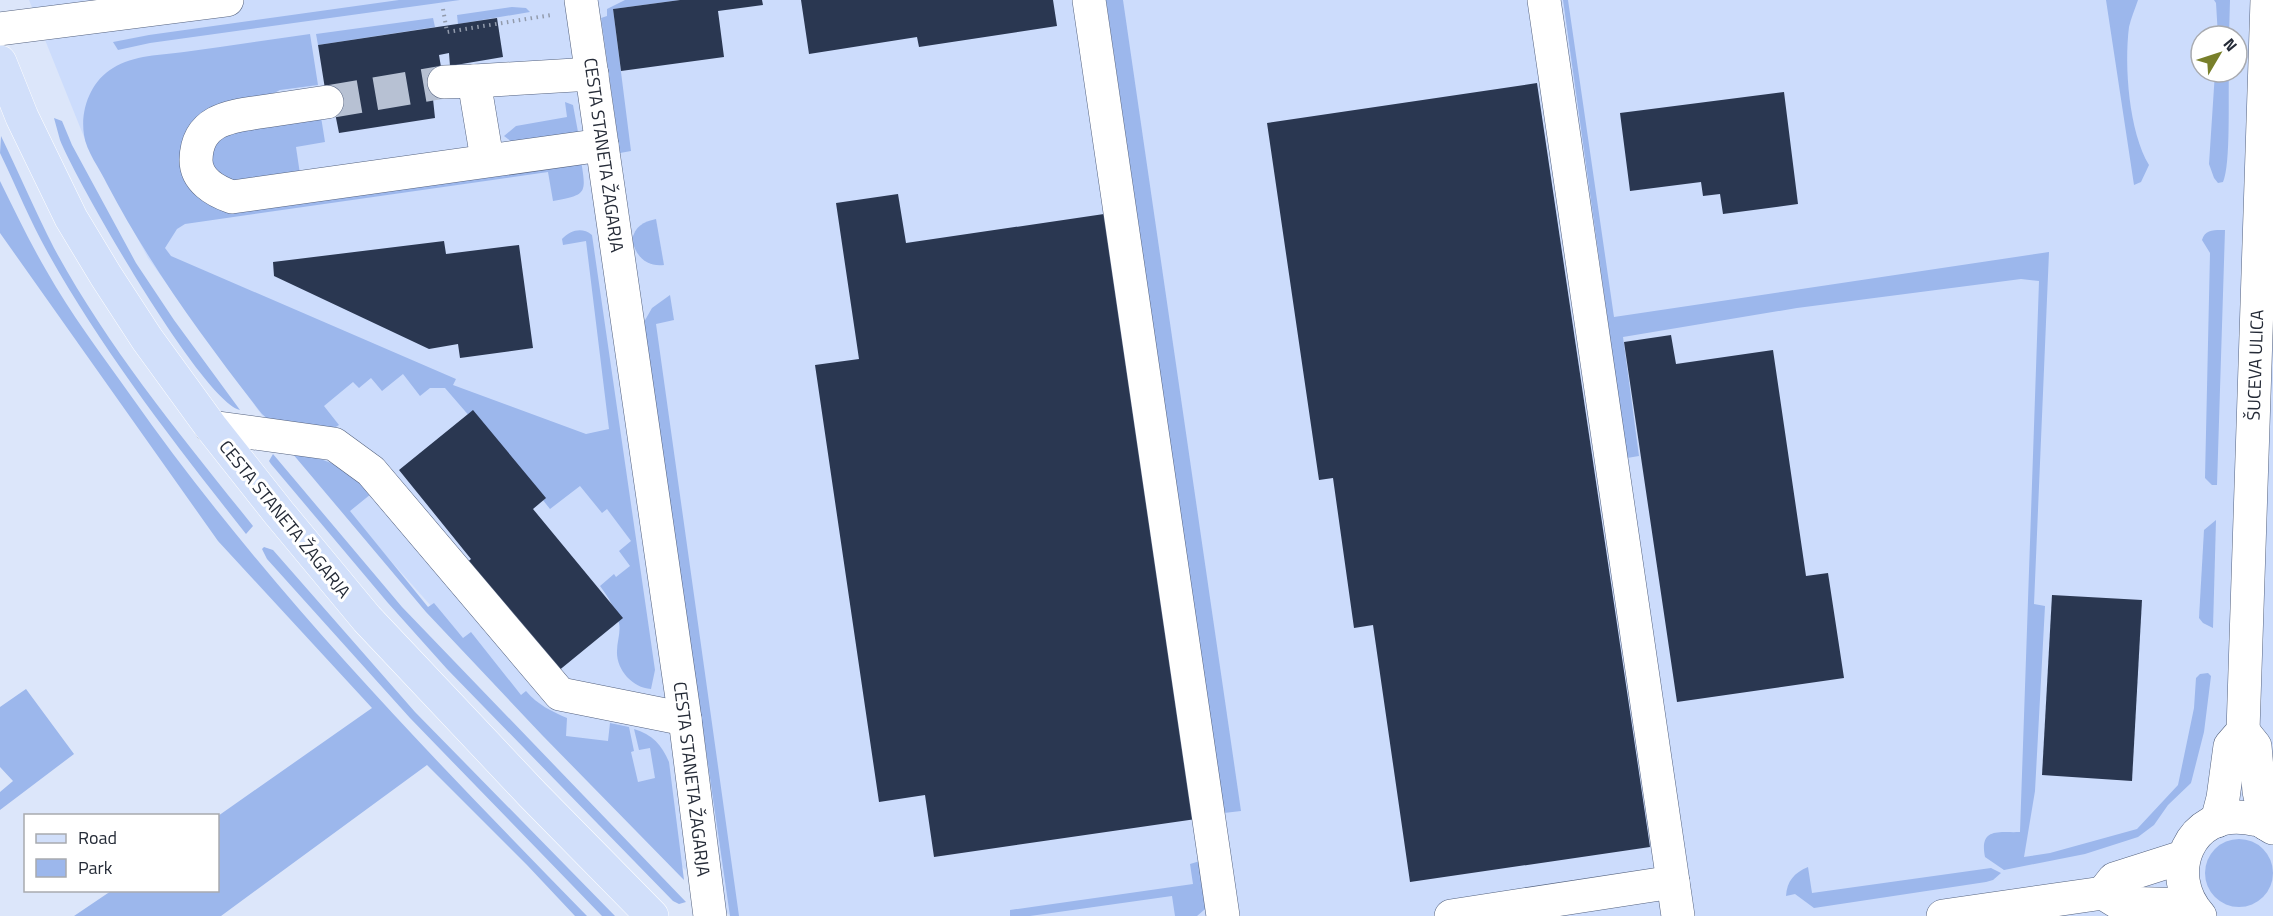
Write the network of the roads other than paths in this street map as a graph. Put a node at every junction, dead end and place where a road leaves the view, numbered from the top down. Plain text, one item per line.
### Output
1 (227, 0) edge
2 (581, 0) edge
3 (1089, 0) edge
4 (1544, 0) edge
5 (2267, 0) edge
6 (0, 29) edge
7 (0, 62) edge
8 (592, 74) junction
9 (327, 102) tunnel mouth
10 (2268, 123) edge
11 (602, 145) junction
12 (487, 159) junction
13 (211, 427) junction
14 (685, 719) junction
15 (2243, 731) junction
16 (2217, 821) junction
17 (2269, 826) edge
18 (2183, 857) junction
19 (1673, 882) junction
20 (2103, 893) junction
21 (2195, 910) edge
22 (652, 916) edge
23 (710, 916) edge
24 (1223, 916) edge
25 (1451, 916) edge
26 (1678, 916) edge
27 (1943, 916) edge

1 - 6 street
2 - 8 street, CESTA STANETA ŽAGARJA
3 - 24 street
4 - 19 street
5 - 10 street, ŠUCEVA ULICA
7 - 13 main road, CESTA STANETA ŽAGARJA
8 - 11 street, CESTA STANETA ŽAGARJA
8 - 12 street
9 - 12 street
10 - 15 street, ŠUCEVA ULICA
11 - 12 street
11 - 14 street, CESTA STANETA ŽAGARJA
13 - 14 street
13 - 22 main road, CESTA STANETA ŽAGARJA
14 - 23 street, CESTA STANETA ŽAGARJA
15 - 16 street, ŠUCEVA ULICA
15 - 17 street, ŠUCEVA ULICA
16 - 17 street
16 - 18 street
18 - 20 street
18 - 21 street
19 - 25 street
19 - 26 street
20 - 21 street
20 - 27 street

